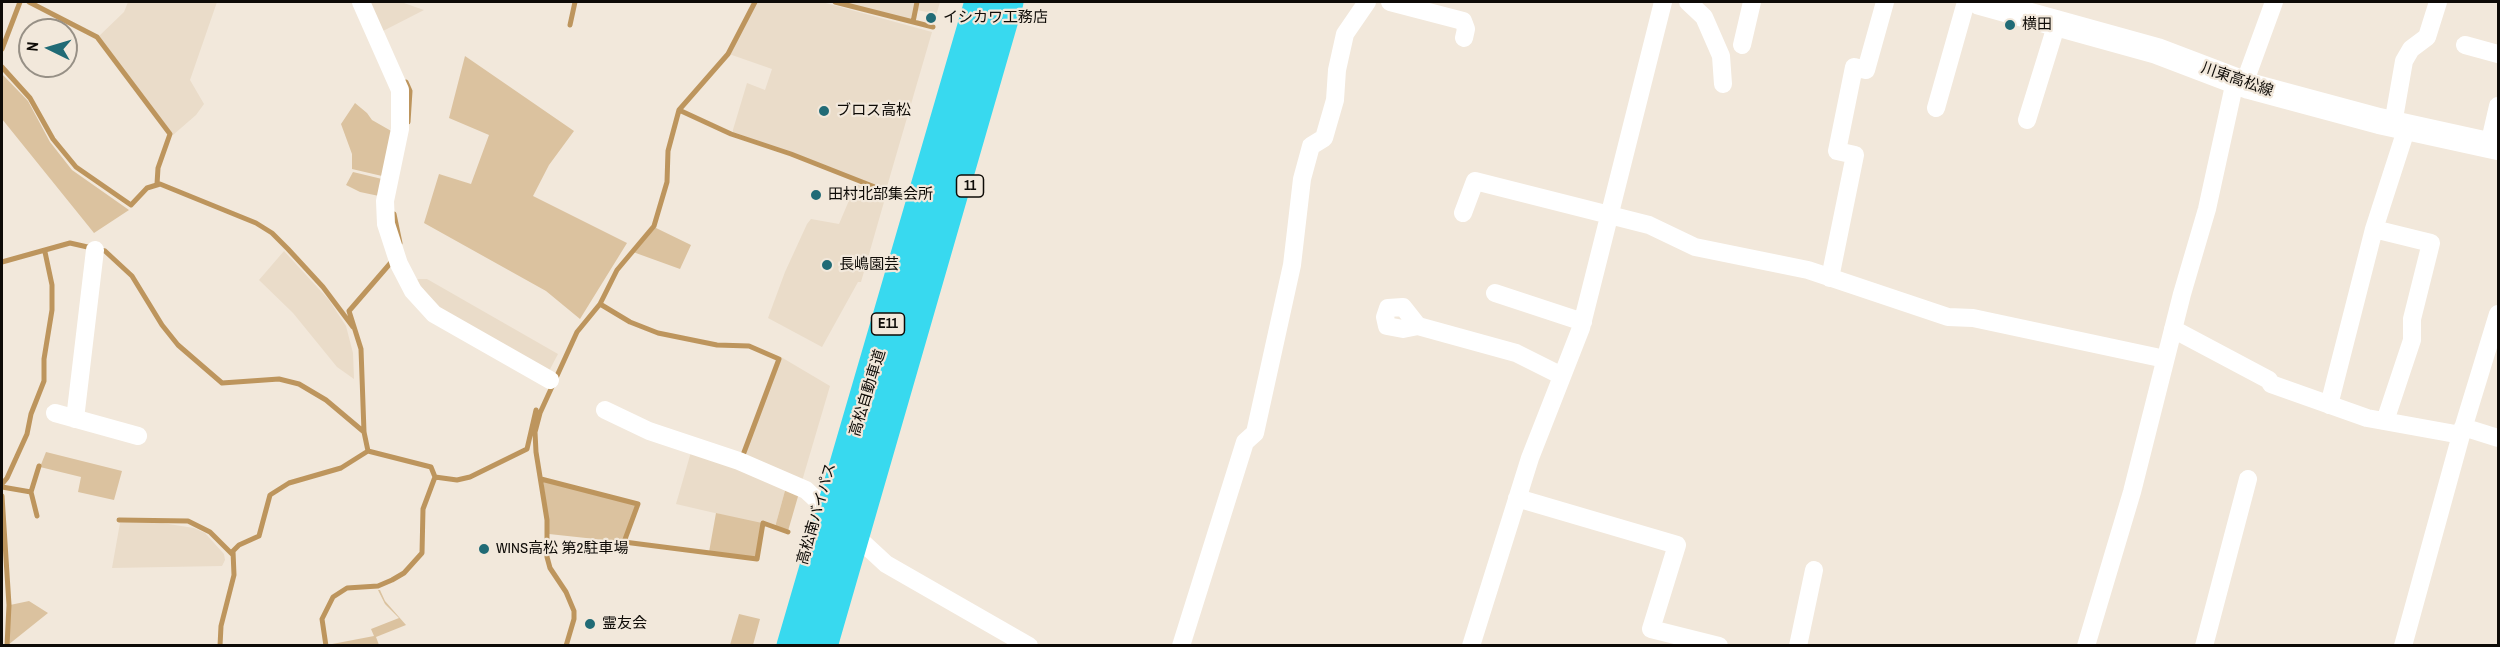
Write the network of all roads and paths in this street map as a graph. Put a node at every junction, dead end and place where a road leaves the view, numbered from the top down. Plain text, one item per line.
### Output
1 (361, 2) edge
2 (965, 2) edge
3 (981, 2) edge
4 (1007, 2) edge
5 (1024, 2) edge
6 (1367, 2) edge
7 (1390, 2) edge
8 (1663, 2) edge
9 (1688, 2) edge
10 (1752, 2) edge
11 (1885, 2) edge
12 (1966, 2) edge
13 (1980, 2) edge
14 (2274, 2) edge
15 (2438, 2) edge
16 (2057, 22) junction
17 (1464, 38) dead end
18 (1742, 45) dead end
19 (2465, 45) dead end
20 (2499, 54) edge
21 (2239, 83) junction
22 (1723, 84) dead end
23 (2499, 106) edge
24 (1936, 108) dead end
25 (2027, 120) dead end
26 (2400, 126) junction
27 (2494, 146) edge
28 (1463, 213) dead end
29 (1610, 216) junction
30 (2374, 229) junction
31 (95, 250) dead end
32 (1830, 278) junction
33 (1495, 293) dead end
34 (2499, 314) edge
35 (1583, 322) junction
36 (1418, 326) dead end
37 (2173, 328) junction
38 (2165, 359) junction
39 (1562, 376) junction
40 (550, 380) dead end
41 (2329, 405) junction
42 (605, 410) dead end
43 (56, 413) dead end
44 (75, 419) junction
45 (2385, 421) junction
46 (2462, 431) junction
47 (138, 436) dead end
48 (2499, 438) edge
49 (2248, 479) dead end
50 (1517, 498) junction
51 (820, 503) junction
52 (867, 546) junction
53 (1814, 570) dead end
54 (779, 645) edge
55 (793, 645) edge
56 (820, 645) edge
57 (838, 645) edge
58 (1029, 645) edge
59 (1181, 645) edge
60 (1472, 645) edge
61 (1719, 645) edge
62 (1798, 645) edge
63 (2086, 645) edge
64 (2204, 645) edge
65 (2403, 645) edge

1 - 40 street
2 - 51 highway, 高松南バイパス
3 - 55 highway, 高松自動車道 / E11
4 - 56 highway, 高松自動車道 / E11
5 - 52 highway, 11
6 - 59 street
7 - 17 street
8 - 29 street
9 - 22 street
10 - 18 street
11 - 32 street
12 - 24 street
13 - 16 main road, 川東高松線
14 - 21 street
15 - 26 street
16 - 21 main road, 川東高松線
16 - 25 street
19 - 20 street
21 - 26 main road, 川東高松線
21 - 37 street
23 - 27 street
26 - 27 main road, 川東高松線
26 - 30 street
28 - 29 street
29 - 32 street
29 - 35 street
30 - 41 street
30 - 45 street
31 - 44 street
32 - 38 street
33 - 35 street
34 - 46 street
35 - 39 street
36 - 39 street
37 - 38 street
37 - 41 street
38 - 63 street
39 - 50 street
41 - 45 street
42 - 51 street
43 - 44 street
44 - 47 street
45 - 46 street
46 - 48 street
46 - 65 street
49 - 64 street
50 - 60 street
50 - 61 street
51 - 52 street
51 - 54 highway, 高松南バイパス
52 - 57 highway, 11
52 - 58 street
53 - 62 street

